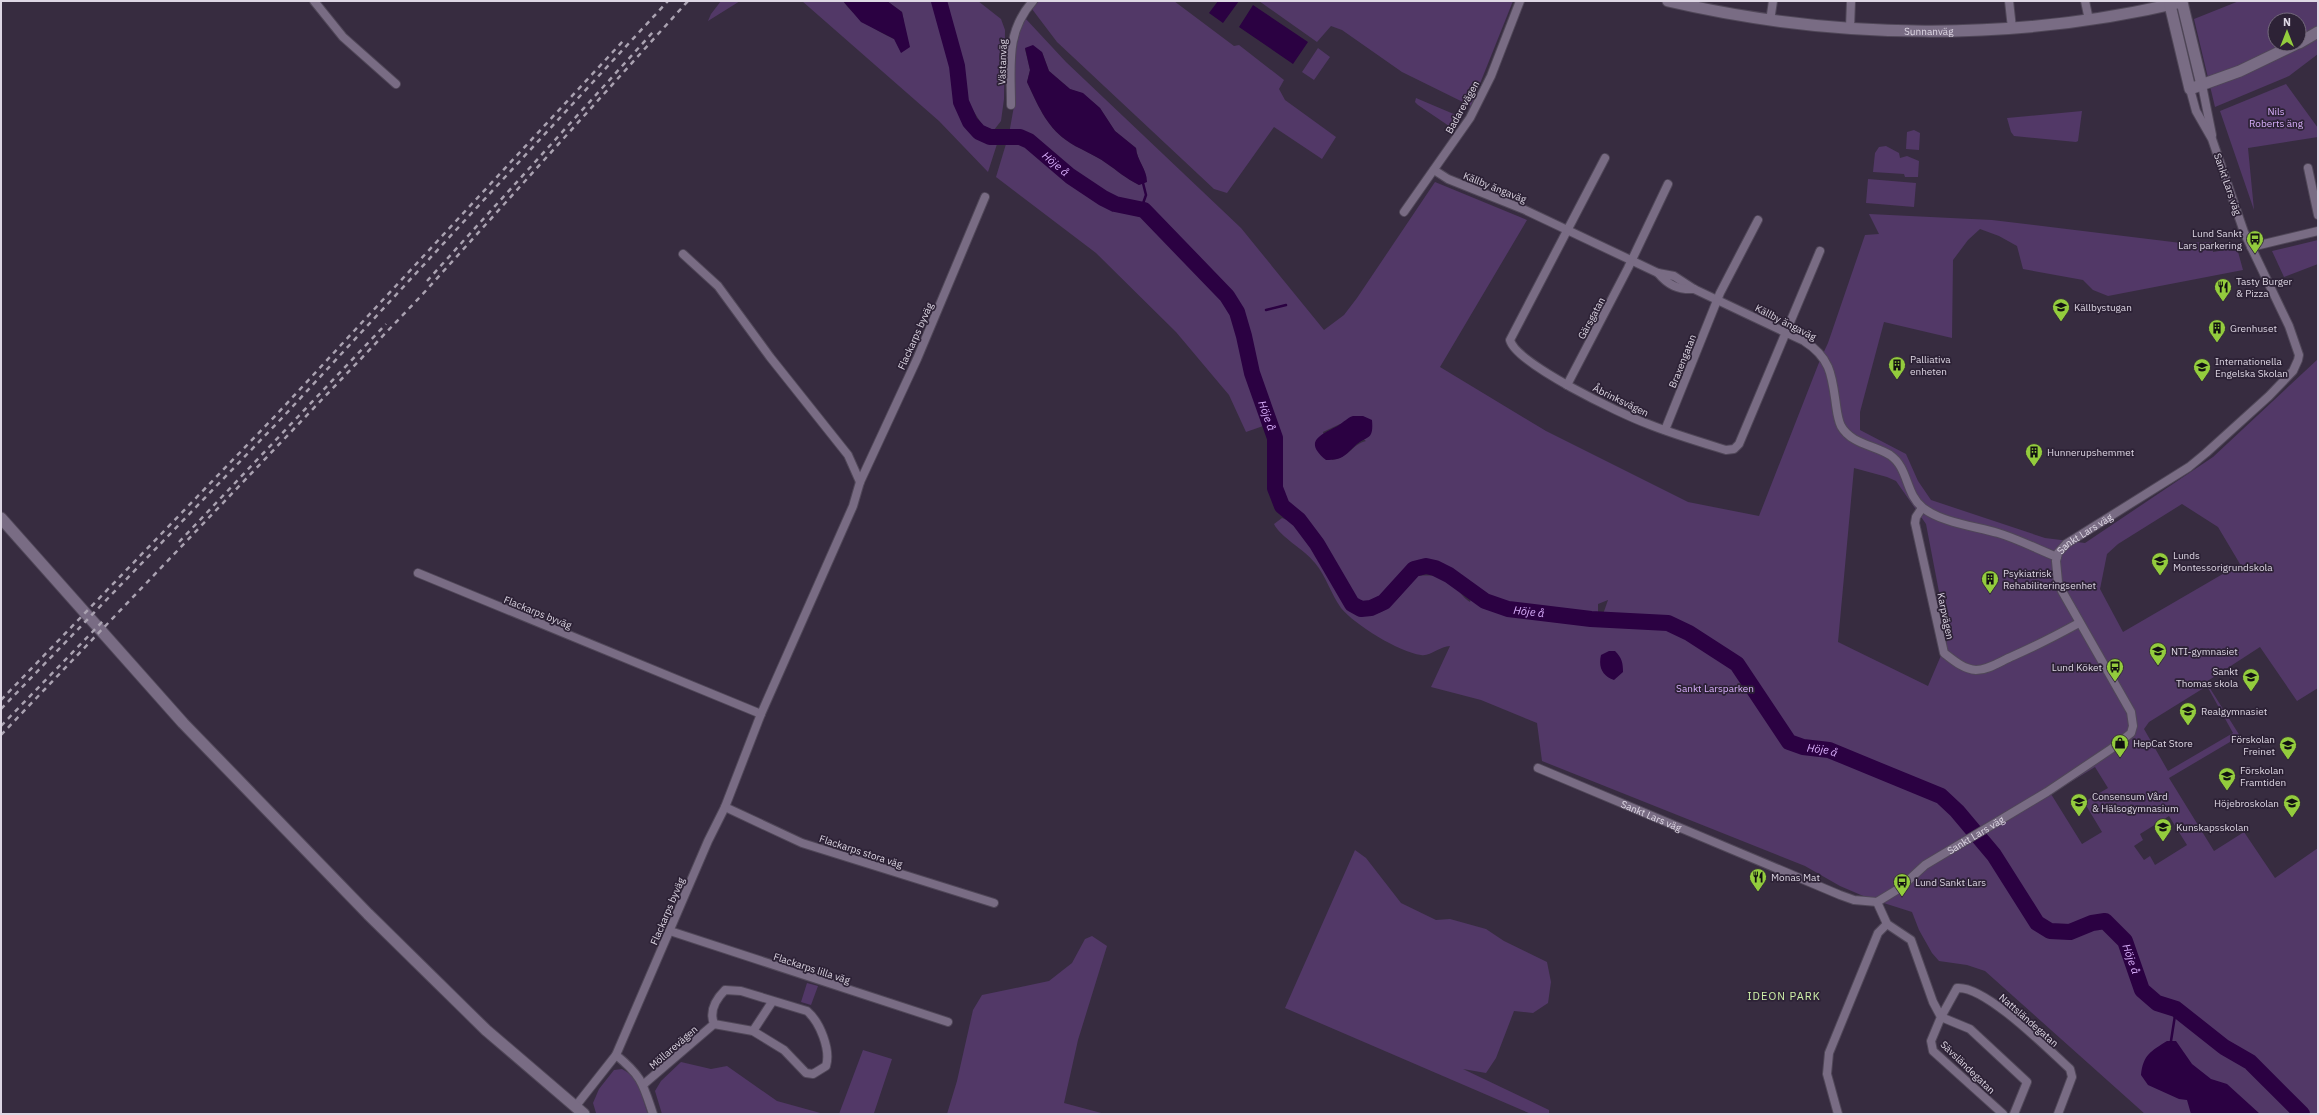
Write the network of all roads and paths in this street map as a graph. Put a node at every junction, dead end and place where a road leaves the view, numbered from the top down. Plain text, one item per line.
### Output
1 (314, 1) edge
2 (1033, 1) edge
3 (1520, 1) edge
4 (1668, 1) edge
5 (1773, 1) edge
6 (1851, 1) edge
7 (2009, 1) edge
8 (2085, 1) edge
9 (2186, 2) edge
10 (2170, 5) junction
11 (2089, 20) junction
12 (1770, 21) junction
13 (1850, 28) junction
14 (2012, 28) junction
15 (2318, 32) edge
16 (2307, 38) edge
17 (2279, 52) edge
18 (396, 84) dead end
19 (2202, 85) junction
20 (2190, 89) junction
21 (1011, 105) dead end
22 (2212, 139) junction
23 (1605, 158) dead end
24 (2308, 168) dead end
25 (1434, 170) junction
26 (1668, 184) dead end
27 (985, 197) dead end
28 (1404, 212) dead end
29 (2318, 215) edge
30 (1758, 220) dead end
31 (1566, 230) junction
32 (2318, 231) edge
33 (2251, 247) junction
34 (1820, 251) dead end
35 (683, 254) dead end
36 (1632, 261) junction
37 (1717, 299) junction
38 (1785, 332) junction
39 (1567, 385) junction
40 (1665, 430) junction
41 (860, 482) junction
42 (1922, 508) junction
43 (1, 518) edge
44 (2057, 557) junction
45 (418, 573) dead end
46 (2079, 623) junction
47 (761, 714) junction
48 (1538, 768) dead end
49 (725, 807) junction
50 (1877, 902) junction
51 (994, 903) dead end
52 (1887, 924) junction
53 (670, 931) junction
54 (772, 1002) junction
55 (1941, 1017) junction
56 (948, 1022) dead end
57 (714, 1024) junction
58 (753, 1031) junction
59 (616, 1055) junction
60 (644, 1084) junction
61 (579, 1111) edge
62 (653, 1114) edge
63 (1838, 1114) edge
64 (2003, 1114) edge
65 (2014, 1114) edge
66 (2058, 1114) edge

1 - 18 street
2 - 21 street, Västanväg
3 - 25 street, Badarevägen
4 - 12 street, Sunnanväg
5 - 12 street
6 - 13 street
7 - 14 street
8 - 11 street
9 - 10 street, Sunnanväg
9 - 19 street, Sankt Lars väg
10 - 11 street, Sunnanväg
10 - 20 street, Sankt Lars väg
11 - 14 street, Sunnanväg
12 - 13 street, Sunnanväg
13 - 14 street, Sunnanväg
15 - 16 street
17 - 19 street
19 - 20 street
19 - 22 street, Sankt Lars väg
20 - 22 street, Sankt Lars väg
22 - 33 street, Sankt Lars väg
23 - 31 street
24 - 29 street
25 - 28 street, Badarevägen
25 - 31 street, Källby ängaväg
26 - 36 street, Gärsgatan
27 - 41 street, Flackarps byväg
30 - 37 street, Braxengatan
31 - 36 street, Källby ängaväg
31 - 39 street, Åbrinksvägen
32 - 33 street
33 - 44 street, Sankt Lars väg
34 - 38 street
35 - 41 street
36 - 37 street, Källby ängaväg
36 - 39 street, Gärsgatan
37 - 38 street, Källby ängaväg
37 - 40 street, Braxengatan
38 - 40 street, Åbrinksvägen
38 - 42 street, Källby ängaväg
39 - 40 street, Åbrinksvägen
41 - 47 street, Flackarps byväg
42 - 44 street
42 - 46 street, Karpvägen
43 - 61 street
44 - 46 street, Sankt Lars väg
45 - 47 street, Flackarps byväg
46 - 50 street, Sankt Lars väg
47 - 49 street, Flackarps byväg
48 - 50 street, Sankt Lars väg
49 - 51 street, Flackarps stora väg
49 - 53 street, Flackarps byväg
50 - 52 street
52 - 55 street
52 - 63 street
53 - 56 street, Flackarps lilla väg
53 - 59 street, Flackarps byväg
54 - 57 street
54 - 58 street
54 - 58 street
55 - 64 street, Sävsländegatan
55 - 65 street
55 - 66 street, Nattsländegatan
57 - 58 street
57 - 60 street, Möllarevägen
59 - 60 street, Möllarevägen
59 - 61 street, Flackarps byväg
60 - 62 street, Möllarevägen

